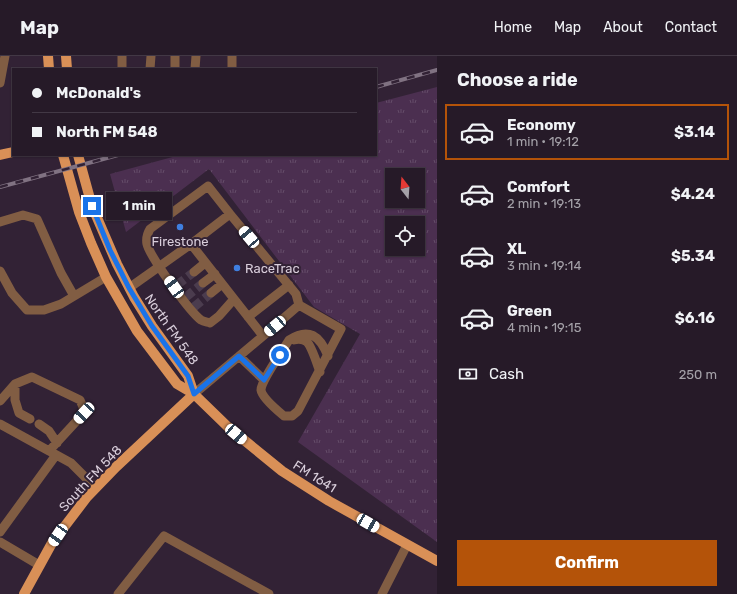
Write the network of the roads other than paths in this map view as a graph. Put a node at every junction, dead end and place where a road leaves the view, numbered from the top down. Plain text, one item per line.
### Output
1 (5, 56) edge
2 (48, 56) edge
3 (66, 56) edge
4 (122, 56) edge
5 (126, 56) edge
6 (151, 56) edge
7 (154, 56) edge
8 (175, 56) edge
9 (196, 56) edge
10 (232, 56) edge
11 (49, 68) edge
12 (67, 68) edge
13 (122, 68) edge
14 (126, 68) edge
15 (150, 68) edge
16 (155, 68) edge
17 (175, 68) edge
18 (195, 68) edge
19 (232, 68) edge
20 (0, 83) edge
21 (12, 152) edge
22 (0, 155) edge
23 (63, 156) edge
24 (78, 156) edge
25 (230, 214) junction
26 (0, 222) edge
27 (191, 244) junction
28 (205, 262) junction
29 (159, 267) junction
30 (0, 271) edge
31 (194, 272) tunnel mouth
32 (215, 274) junction
33 (106, 277) junction
34 (203, 283) tunnel mouth
35 (222, 284) junction
36 (289, 285) junction
37 (129, 288) junction
38 (211, 293) tunnel mouth
39 (74, 296) junction
40 (234, 299) junction
41 (299, 305) junction
42 (248, 317) junction
43 (263, 336) junction
44 (287, 342) junction
45 (239, 356) junction
46 (328, 356) junction
47 (320, 372) junction
48 (264, 380) junction
49 (15, 384) junction
50 (194, 394) junction
51 (0, 401) edge
52 (30, 419) dead end
53 (0, 424) edge
54 (39, 424) dead end
55 (56, 443) junction
56 (52, 453) junction
57 (96, 488) junction
58 (0, 532) edge
59 (0, 542) edge
60 (407, 545) junction
61 (437, 561) edge
62 (39, 565) junction
63 (266, 593) edge
64 (24, 594) edge
65 (118, 594) edge
66 (382, 594) edge

1 - 20 street
2 - 11 main road
3 - 12 main road
4 - 13 street
5 - 14 street
6 - 15 street
7 - 16 street
8 - 17 street
9 - 18 street
10 - 19 street
21 - 22 main road
23 - 33 main road
24 - 37 main road, North FM 548
25 - 27 street
25 - 29 street
25 - 36 street
26 - 39 street
27 - 28 street
27 - 29 street
28 - 31 street
28 - 32 street
29 - 37 street
29 - 40 street
30 - 39 street
32 - 34 street
32 - 35 street
33 - 39 street
33 - 50 main road
35 - 38 street
35 - 40 street
36 - 41 street
36 - 42 street
37 - 50 main road, North FM 548
40 - 42 street
41 - 43 street
41 - 46 street
42 - 43 street
43 - 45 street
44 - 46 street
44 - 47 street
44 - 48 street
45 - 48 street
45 - 50 street
46 - 47 street
47 - 48 street
49 - 51 street
49 - 52 street
49 - 55 street
50 - 57 main road, South FM 548
50 - 60 main road, FM 1641 / FM 1641
53 - 56 street
54 - 55 street
55 - 56 street
56 - 57 street
56 - 58 street
57 - 62 main road, South FM 548
59 - 62 street
60 - 61 main road, FM 1641 / FM 1641
60 - 66 street
62 - 64 main road, South FM 548
63 - 65 street

